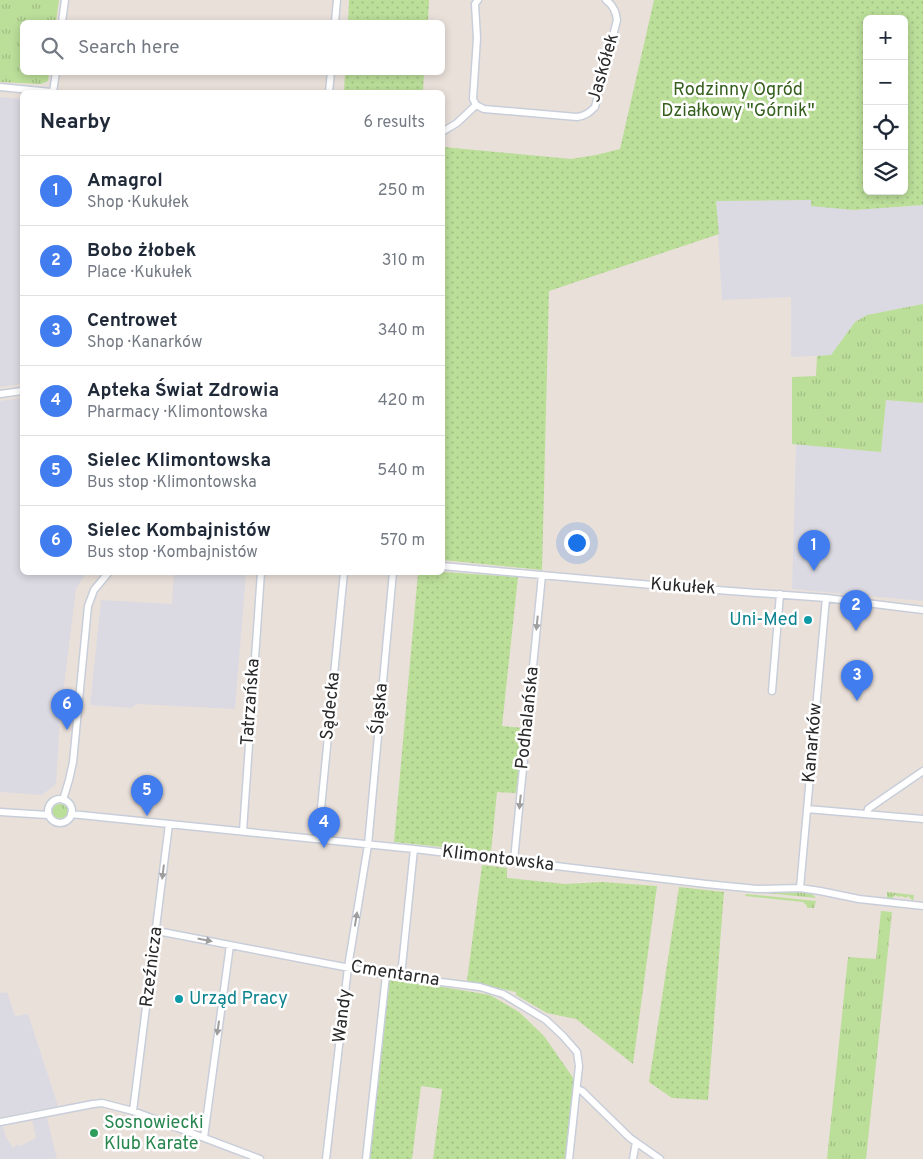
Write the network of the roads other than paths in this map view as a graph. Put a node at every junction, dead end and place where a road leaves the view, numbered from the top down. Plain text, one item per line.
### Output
1 (65, 0) edge
2 (337, 0) edge
3 (478, 0) edge
4 (606, 0) edge
5 (62, 20) edge
6 (335, 20) edge
7 (55, 75) edge
8 (331, 75) edge
9 (0, 87) edge
10 (31, 90) edge
11 (52, 90) edge
12 (330, 90) edge
13 (476, 104) junction
14 (445, 130) edge
15 (20, 391) edge
16 (0, 394) edge
17 (445, 566) edge
18 (106, 575) edge
19 (261, 575) edge
20 (344, 575) edge
21 (393, 575) edge
22 (542, 575) junction
23 (780, 594) junction
24 (826, 598) junction
25 (923, 610) edge
26 (772, 691) dead end
27 (923, 772) edge
28 (63, 800) junction
29 (807, 809) junction
30 (0, 812) edge
31 (71, 814) junction
32 (867, 814) junction
33 (48, 815) junction
34 (923, 819) edge
35 (169, 824) junction
36 (243, 831) junction
37 (318, 839) junction
38 (368, 845) junction
39 (414, 849) junction
40 (514, 860) junction
41 (800, 888) junction
42 (923, 906) edge
43 (157, 931) junction
44 (230, 945) junction
45 (348, 967) junction
46 (386, 974) junction
47 (401, 976) junction
48 (576, 1089) junction
49 (133, 1111) junction
50 (0, 1122) edge
51 (204, 1138) junction
52 (636, 1142) junction
53 (260, 1159) edge
54 (326, 1159) edge
55 (366, 1159) edge
56 (569, 1159) edge
57 (633, 1159) edge
58 (660, 1159) edge

1 - 5 street
2 - 6 street
3 - 13 street
4 - 13 street, Jaskółek
7 - 11 street
8 - 12 street
9 - 10 street
13 - 14 street
15 - 16 street
17 - 22 street, Kukułek
18 - 28 street
19 - 36 street, Tatrzańska
20 - 37 street, Sądecka
21 - 38 street, Śląska
22 - 23 street, Kukułek
22 -> 40 street, Podhalańska
23 - 24 street, Kukułek
23 - 26 street
24 - 25 street, Kukułek
24 - 29 street, Kanarków
27 - 32 street
28 - 31 street
28 - 33 street
29 - 32 street
29 - 41 street, Kanarków
30 - 33 street
31 - 33 street
31 - 35 street, Klimontowska
32 - 34 street
35 - 36 street, Klimontowska
35 -> 43 street, Rzeźnicza
36 - 37 street, Klimontowska
37 - 38 street, Klimontowska
38 - 39 street, Klimontowska
45 -> 38 street, Wandy
39 - 40 street, Klimontowska
39 - 47 street
40 - 41 street, Klimontowska
41 - 42 street, Klimontowska
43 -> 44 street, Cmentarna
43 - 49 street, Rzeźnicza
44 - 45 street, Cmentarna
44 -> 51 street
45 - 46 street, Cmentarna
45 - 54 street, Wandy
46 - 47 street, Cmentarna
46 - 55 street
47 - 48 street, Cmentarna
48 - 52 street
48 - 56 street
49 - 50 street
49 - 51 street
51 - 53 street
52 - 57 street
52 - 58 street

